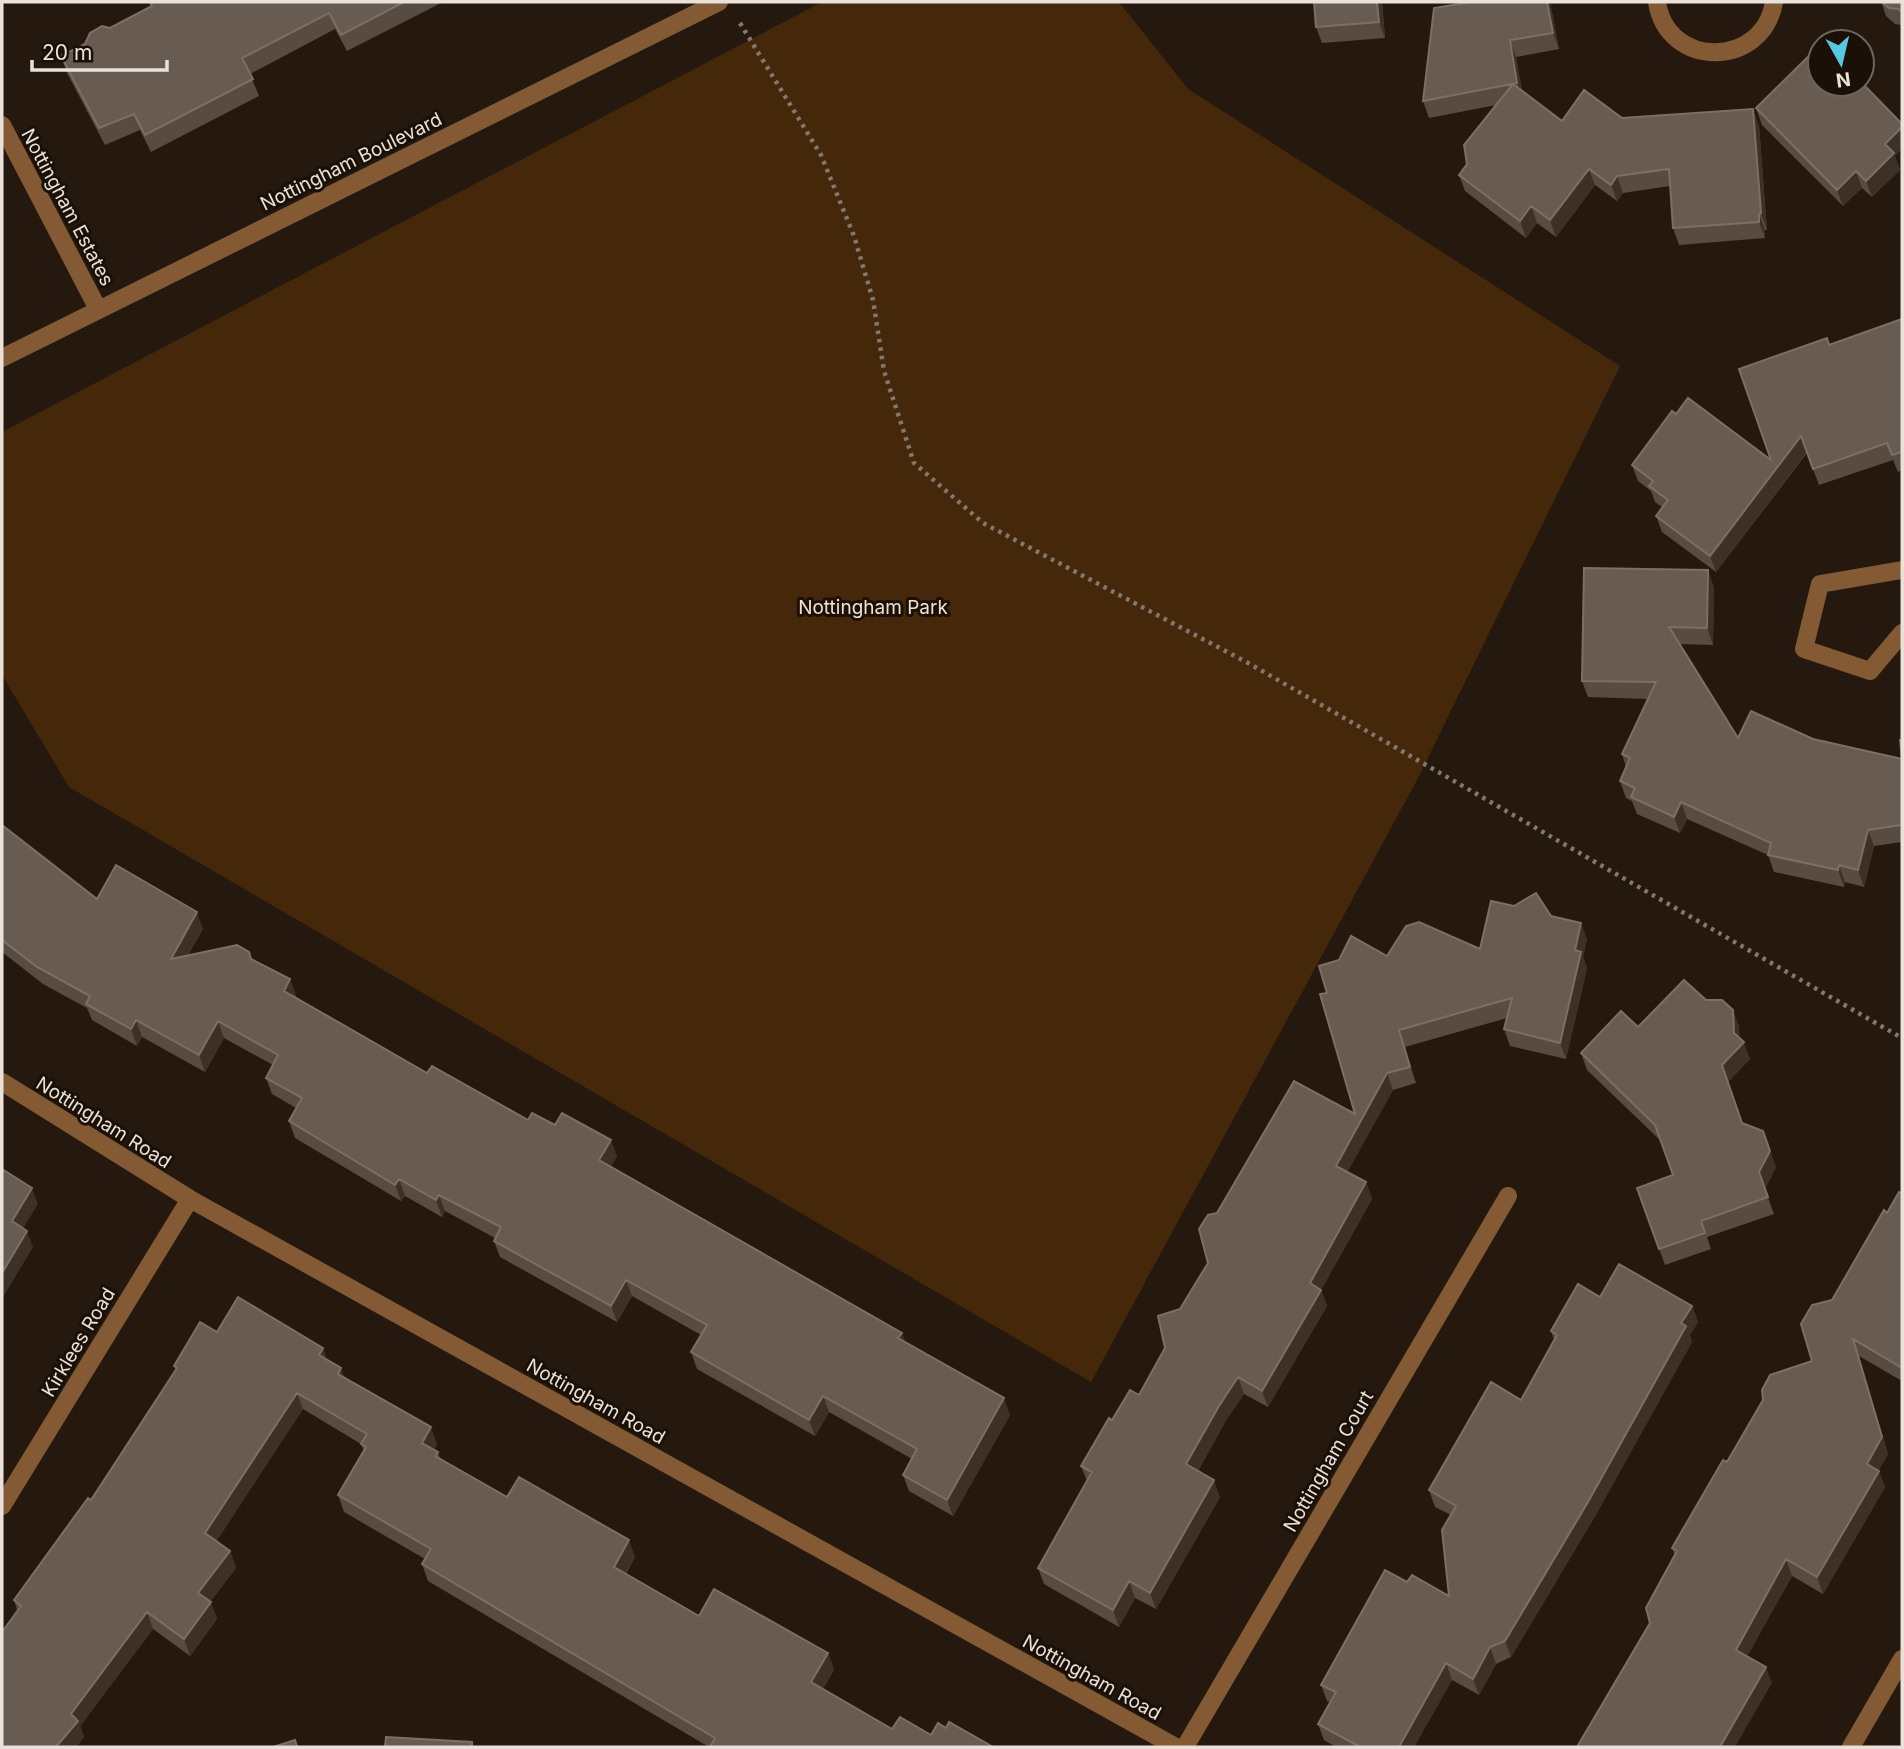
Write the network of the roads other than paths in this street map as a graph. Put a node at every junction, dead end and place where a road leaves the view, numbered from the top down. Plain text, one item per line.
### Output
1 (719, 2) edge
2 (1657, 2) edge
3 (1774, 2) edge
4 (2, 125) edge
5 (98, 309) junction
6 (2, 358) edge
7 (1902, 570) edge
8 (1902, 634) edge
9 (2, 1082) edge
10 (1508, 1196) dead end
11 (190, 1199) junction
12 (2, 1506) edge
13 (1902, 1659) edge
14 (1176, 1747) edge
15 (1185, 1747) edge
16 (1851, 1747) edge

1 - 5 street, Nottingham Boulevard
2 - 3 street
4 - 5 street, Nottingham Estates
5 - 6 street, Nottingham Boulevard
7 - 8 street
9 - 11 street, Nottingham Road
10 - 15 street, Nottingham Court
11 - 12 street, Kirklees Road
11 - 14 street, Nottingham Road
13 - 16 street

